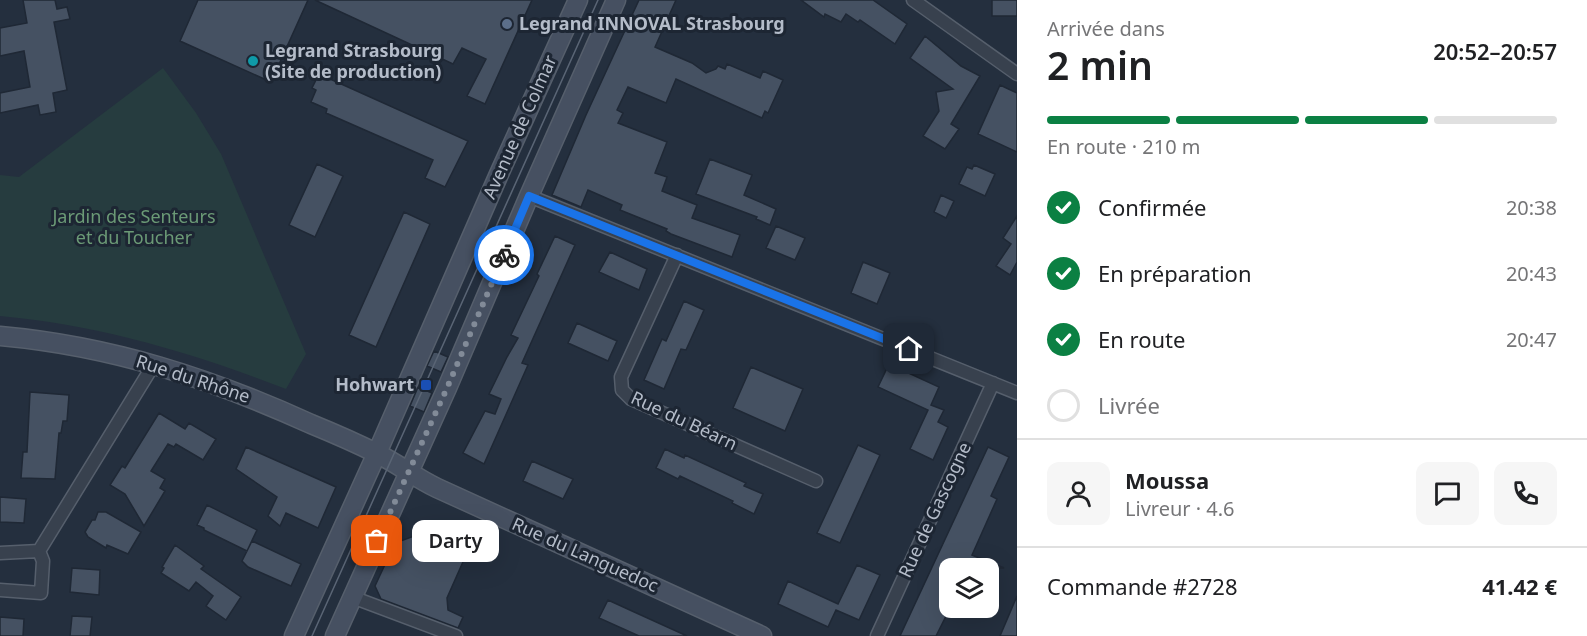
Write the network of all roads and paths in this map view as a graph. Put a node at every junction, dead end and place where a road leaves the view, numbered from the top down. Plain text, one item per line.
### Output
1 (578, 0) edge
2 (616, 0) edge
3 (913, 0) edge
4 (1017, 74) edge
5 (529, 196) junction
6 (677, 255) junction
7 (0, 336) edge
8 (154, 364) junction
9 (993, 383) junction
10 (1017, 393) edge
11 (377, 453) junction
12 (409, 473) junction
13 (816, 482) dead end
14 (39, 551) junction
15 (0, 554) edge
16 (0, 590) edge
17 (352, 597) junction
18 (294, 636) edge
19 (335, 636) edge
20 (456, 636) edge
21 (760, 636) edge
22 (877, 636) edge

1 - 11 main road, Avenue de Colmar
2 - 5 main road, Avenue de Colmar
3 - 4 street
5 - 6 street
5 - 12 main road, Avenue de Colmar
6 - 9 street
6 - 13 street, Rue du Béarn
7 - 8 main road, Rue du Rhône
8 - 11 main road, Rue du Rhône
8 - 14 street
9 - 10 street
9 - 22 street, Rue de Gascogne
11 - 12 main road
11 - 18 main road, Avenue de Colmar
12 - 17 main road, Avenue de Colmar
12 - 21 main road, Rue du Languedoc
14 - 15 street
14 - 16 street
17 - 19 main road, Avenue de Colmar
17 - 20 street

